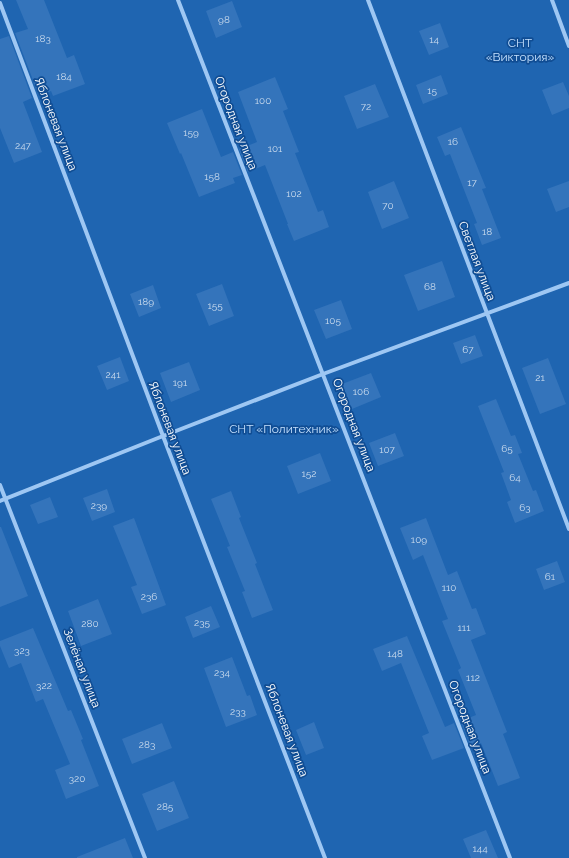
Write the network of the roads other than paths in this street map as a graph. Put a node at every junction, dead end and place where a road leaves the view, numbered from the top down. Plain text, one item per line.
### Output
1 (178, 0) edge
2 (368, 0) edge
3 (552, 0) edge
4 (0, 3) edge
5 (569, 46) edge
6 (569, 283) edge
7 (486, 313) junction
8 (323, 374) junction
9 (163, 436) junction
10 (0, 485) edge
11 (5, 499) junction
12 (0, 501) edge
13 (569, 529) edge
14 (145, 858) edge
15 (325, 858) edge
16 (510, 858) edge

1 - 8 street, Огородная улица
2 - 7 street, Светлая улица
3 - 5 street
4 - 9 street, Яблоневая улица
6 - 7 street
7 - 8 street
7 - 13 street, Светлая улица
8 - 9 street
8 - 16 street, Огородная улица
9 - 11 street
9 - 15 street, Яблоневая улица
10 - 11 street, Зелёная улица
11 - 12 street
11 - 14 street, Зелёная улица

